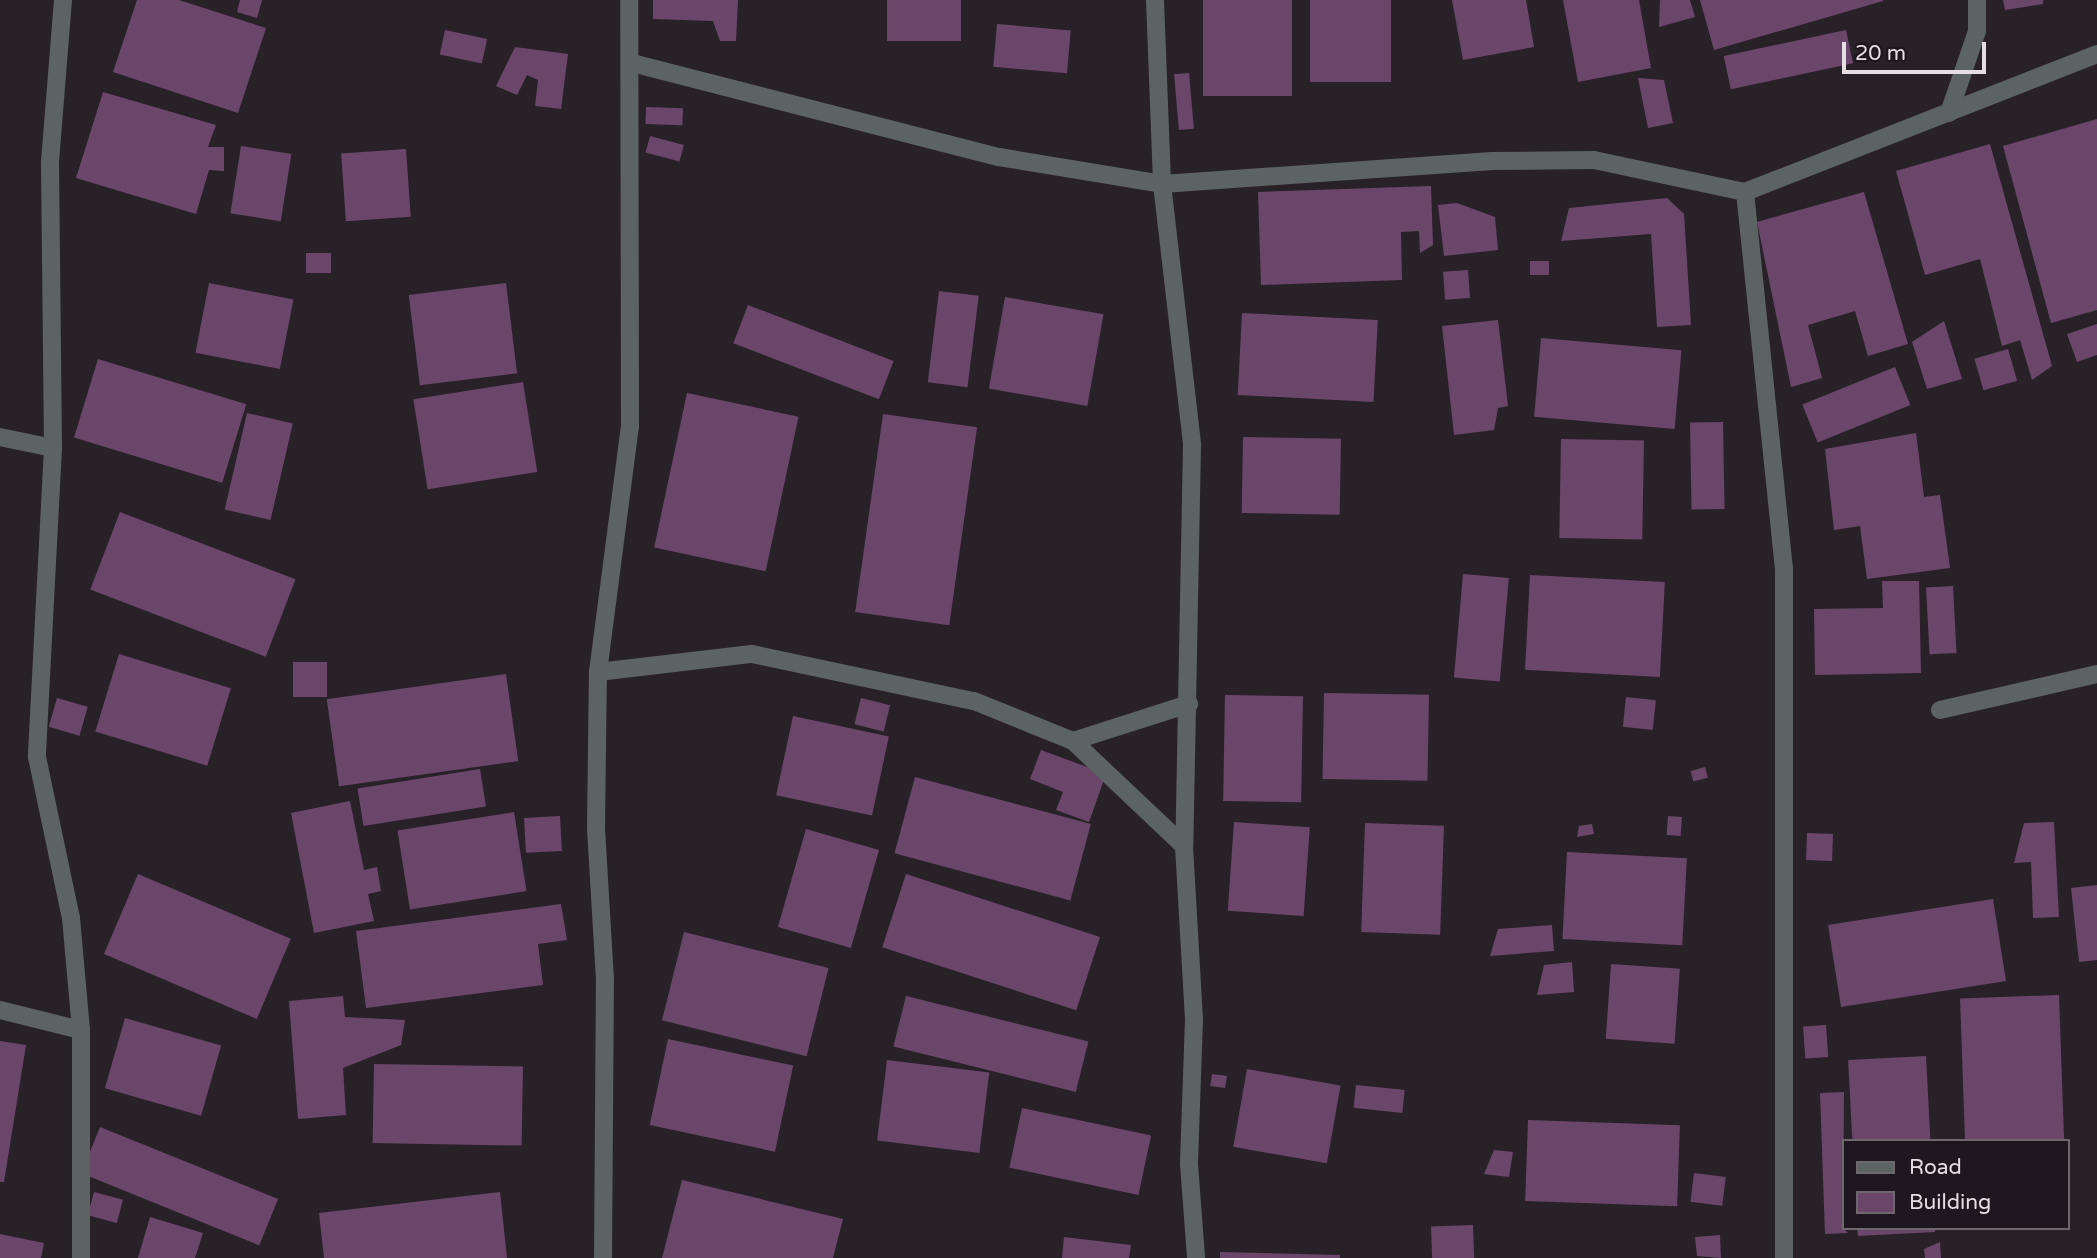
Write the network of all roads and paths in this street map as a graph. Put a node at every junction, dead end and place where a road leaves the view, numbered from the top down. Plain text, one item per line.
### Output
1 (63, 0) edge
2 (629, 0) edge
3 (1155, 0) edge
4 (1977, 0) edge
5 (2097, 54) edge
6 (632, 63) junction
7 (1949, 113) junction
8 (1162, 184) junction
9 (1745, 192) junction
10 (0, 437) edge
11 (53, 448) junction
12 (598, 672) junction
13 (2097, 674) edge
14 (1189, 704) junction
15 (1940, 710) dead end
16 (1073, 741) junction
17 (1184, 846) junction
18 (0, 1010) edge
19 (81, 1030) junction
20 (81, 1258) edge
21 (603, 1258) edge
22 (1196, 1258) edge
23 (1784, 1258) edge

1 - 11 street
2 - 6 street
3 - 8 street
4 - 7 street
5 - 7 street
6 - 8 street
6 - 12 street
7 - 9 street
8 - 9 street
8 - 14 street
9 - 23 street
10 - 11 street
11 - 19 street
12 - 16 street
12 - 21 street
13 - 15 street
14 - 16 street
14 - 17 street
16 - 17 street
17 - 22 street
18 - 19 street
19 - 20 street

